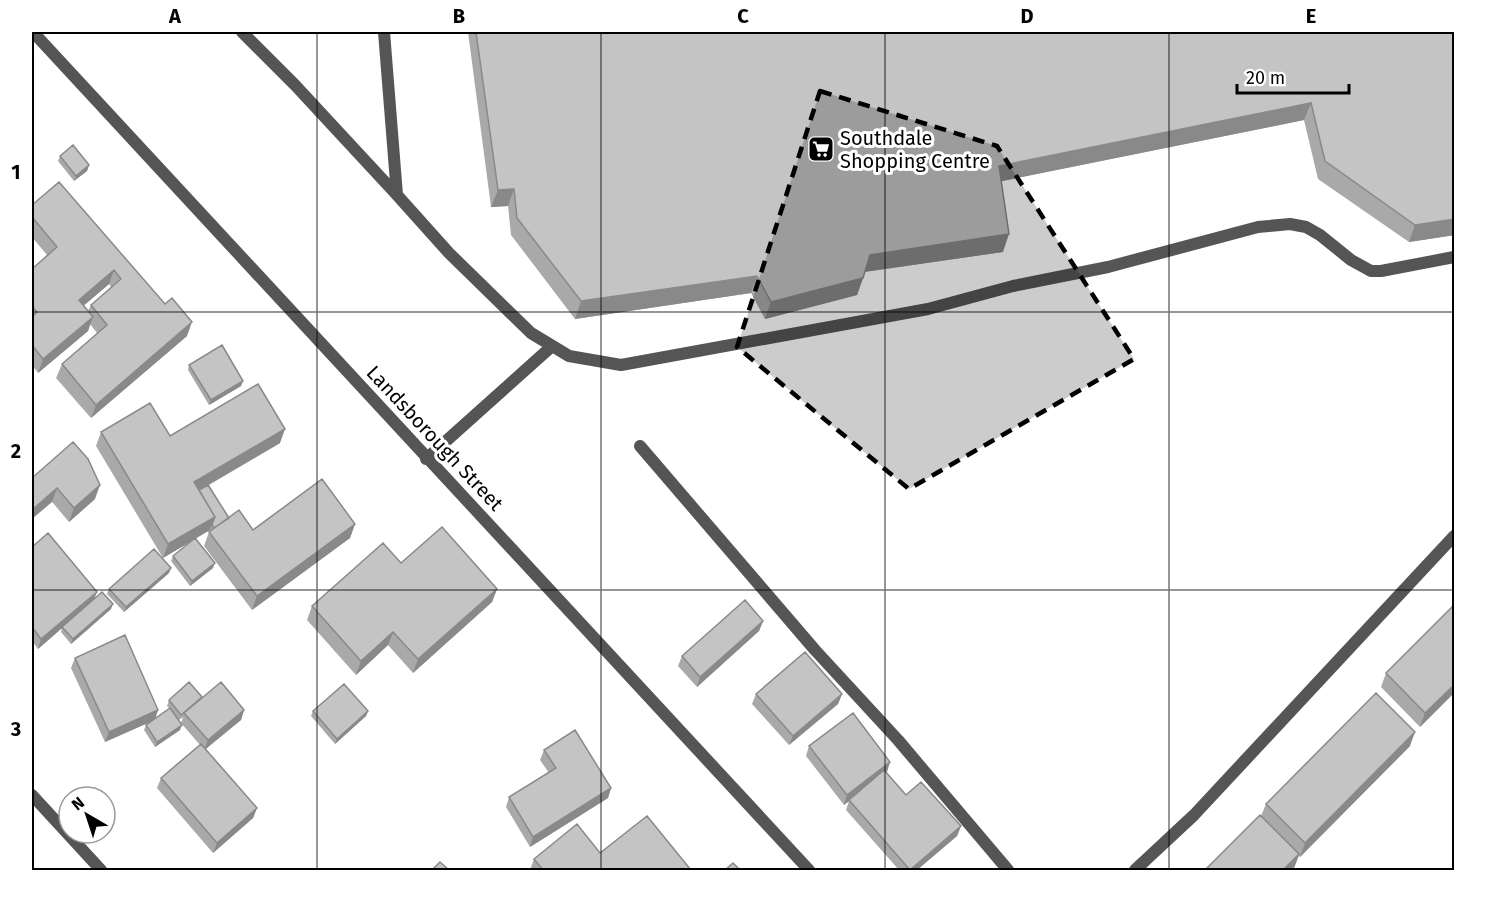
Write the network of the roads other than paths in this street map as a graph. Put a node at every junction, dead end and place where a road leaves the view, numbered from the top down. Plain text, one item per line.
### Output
1 (33, 32) edge
2 (242, 32) edge
3 (384, 32) edge
4 (397, 195) junction
5 (1455, 257) edge
6 (551, 346) junction
7 (640, 446) dead end
8 (426, 459) junction
9 (1455, 536) edge
10 (32, 795) edge
11 (102, 870) edge
12 (808, 870) edge
13 (1008, 870) edge
14 (1135, 870) edge

1 - 8 street, Landsborough Street
2 - 4 street
3 - 4 street
4 - 6 street
5 - 6 street
6 - 8 street
7 - 13 street
8 - 12 street, Landsborough Street
9 - 14 street
10 - 11 street

